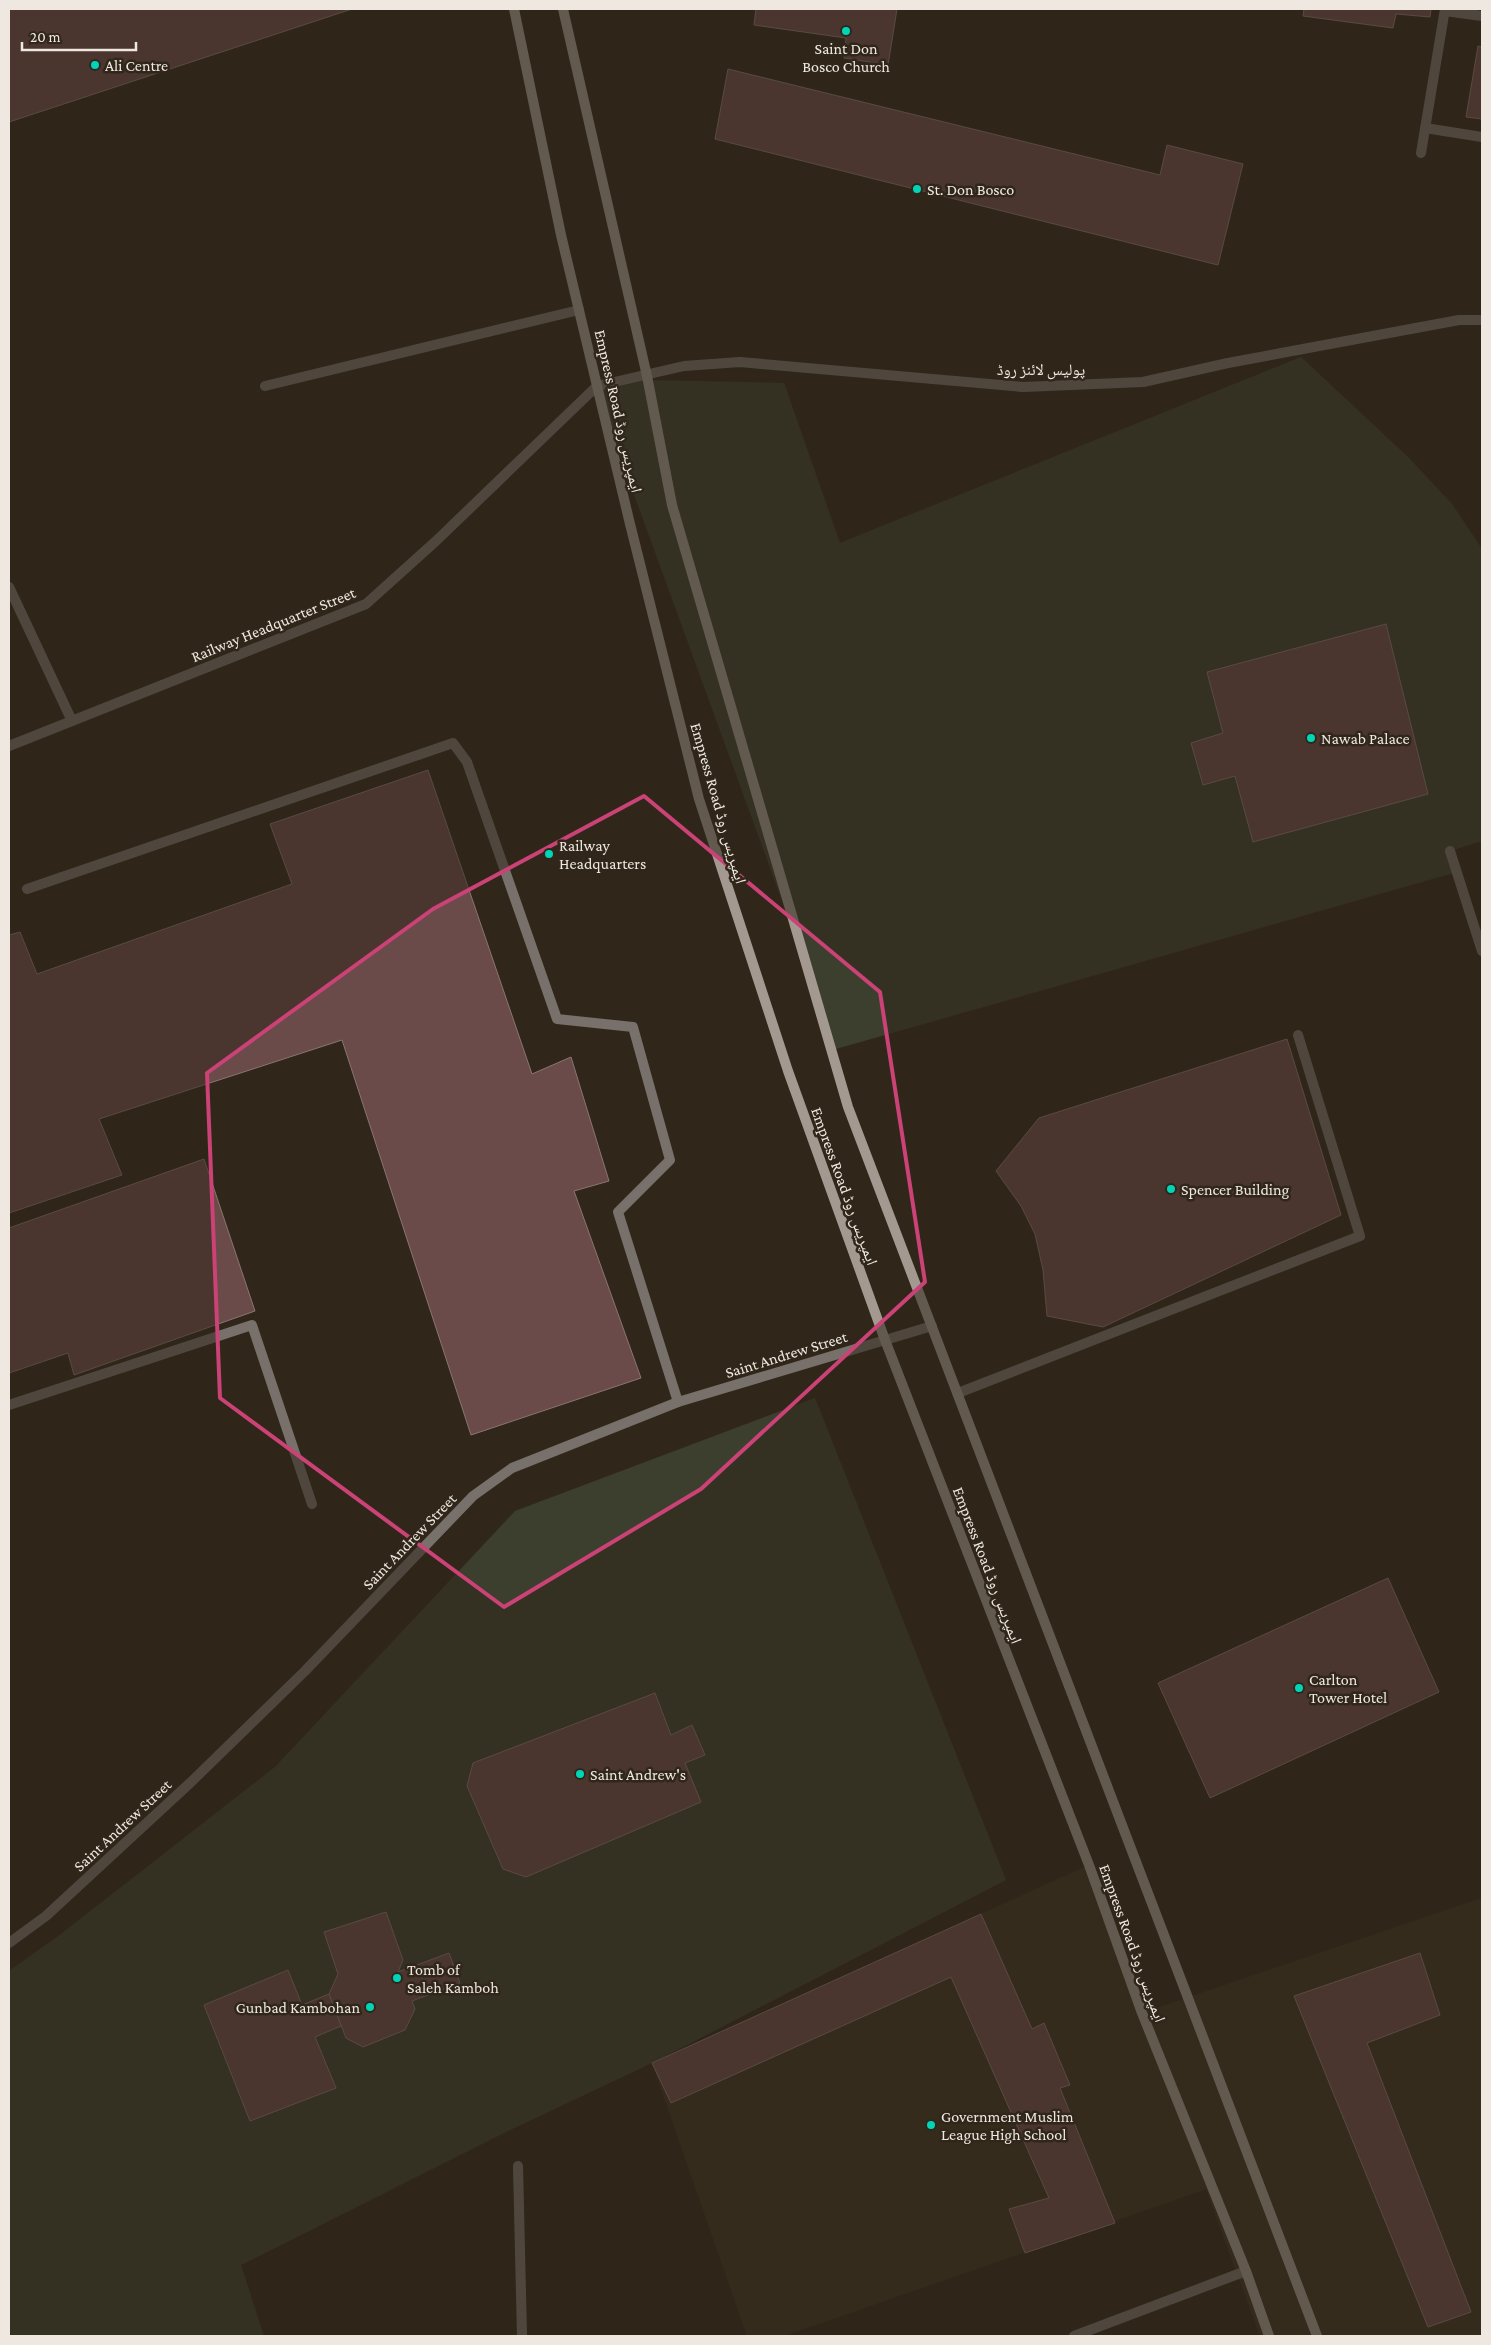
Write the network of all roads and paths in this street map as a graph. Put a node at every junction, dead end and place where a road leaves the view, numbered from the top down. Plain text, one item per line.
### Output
1 (514, 9) edge
2 (563, 9) edge
3 (1445, 10) edge
4 (1482, 16) edge
5 (1425, 128) junction
6 (1482, 136) edge
7 (1421, 153) dead end
8 (579, 310) junction
9 (1482, 320) edge
10 (647, 376) junction
11 (265, 386) dead end
12 (597, 386) junction
13 (9, 588) edge
14 (72, 721) junction
15 (9, 746) edge
16 (1450, 851) dead end
17 (27, 889) dead end
18 (1482, 951) edge
19 (1298, 1035) dead end
20 (932, 1326) junction
21 (885, 1340) junction
22 (958, 1393) junction
23 (678, 1402) junction
24 (9, 1405) edge
25 (312, 1504) dead end
26 (9, 1943) edge
27 (518, 2166) dead end
28 (1246, 2271) junction
29 (522, 2336) edge
30 (1074, 2336) edge
31 (1269, 2336) edge
32 (1318, 2336) edge

1 - 8 main road, Empress Road ایمپریس روڈ
2 - 10 main road, Empress Road ایمپریس روڈ
3 - 4 street
3 - 5 street
5 - 6 street
5 - 7 street
8 - 11 street
8 - 12 main road, Empress Road ایمپریس روڈ
9 - 10 street, پولیس لائنز روڈ
10 - 12 street, پولیس لائنز روڈ
10 - 20 main road, Empress Road ایمپریس روڈ
12 - 14 street, Railway Headquarter Street
12 - 21 main road, Empress Road ایمپریس روڈ
13 - 14 street
14 - 15 street, Railway Headquarter Street
16 - 18 street
17 - 23 street
19 - 22 street
20 - 21 street, Saint Andrew Street
20 - 22 main road, Empress Road ایمپریس روڈ
21 - 23 street, Saint Andrew Street
21 - 28 main road, Empress Road ایمپریس روڈ
22 - 32 main road, Empress Road ایمپریس روڈ
23 - 26 street, Saint Andrew Street
24 - 25 street
27 - 29 street
28 - 30 street
28 - 31 main road, Empress Road ایمپریس روڈ

